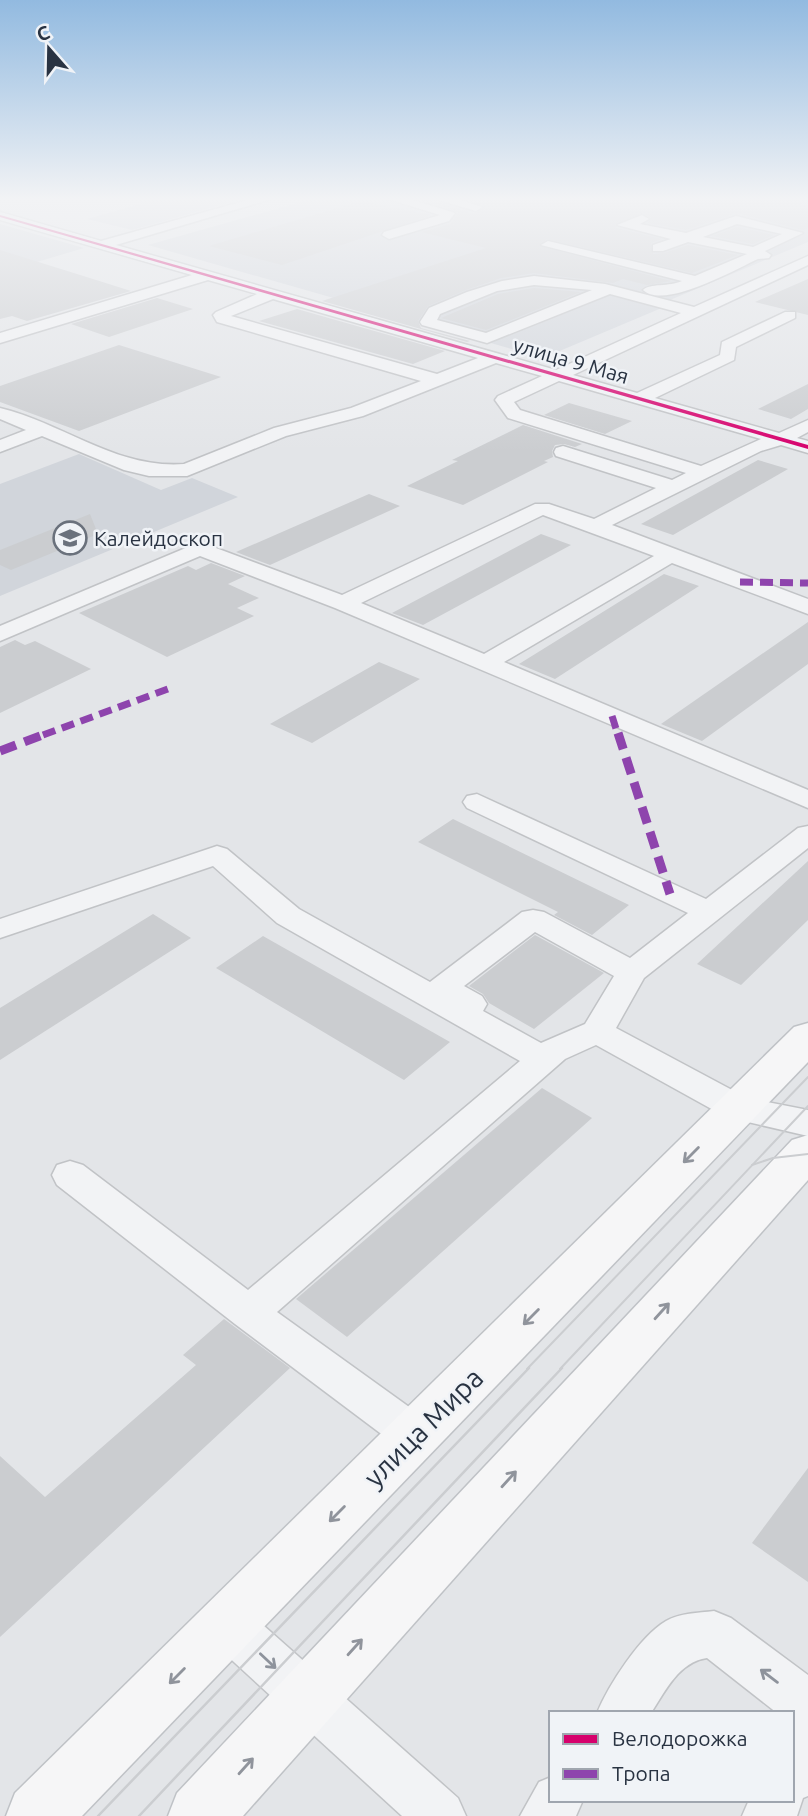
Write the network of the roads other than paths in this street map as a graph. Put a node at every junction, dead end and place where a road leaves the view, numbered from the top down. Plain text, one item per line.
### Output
1 (184, 283) edge
2 (230, 283) edge
3 (511, 283) edge
4 (574, 283) edge
5 (690, 283) edge
6 (768, 283) edge
7 (606, 290) junction
8 (650, 290) dead end
9 (271, 294) junction
10 (743, 298) junction
11 (777, 306) junction
12 (808, 306) edge
13 (697, 312) junction
14 (808, 320) edge
15 (392, 330) junction
16 (0, 338) edge
17 (335, 350) junction
18 (493, 358) junction
19 (554, 376) junction
20 (438, 380) junction
21 (638, 399) junction
22 (0, 413) edge
23 (808, 425) edge
24 (42, 430) junction
25 (781, 439) junction
26 (0, 446) edge
27 (808, 447) edge
28 (563, 452) dead end
29 (702, 472) junction
30 (673, 487) junction
31 (595, 526) junction
32 (670, 555) junction
33 (343, 603) junction
34 (808, 607) edge
35 (0, 634) edge
36 (486, 663) junction
37 (808, 800) edge
38 (477, 802) dead end
39 (808, 834) edge
40 (707, 911) junction
41 (0, 929) edge
42 (632, 972) junction
43 (597, 1032) junction
44 (808, 1037) edge
45 (548, 1055) junction
46 (738, 1108) junction
47 (808, 1123) edge
48 (808, 1151) edge
49 (70, 1175) dead end
50 (249, 1313) junction
51 (415, 1435) junction
52 (228, 1625) junction
53 (309, 1697) junction
54 (622, 1711) edge
55 (808, 1729) edge
56 (808, 1737) edge
57 (794, 1774) edge
58 (38, 1816) edge
59 (200, 1816) edge
60 (440, 1816) edge

1 - 16 street
2 - 9 street, улица 9 Мая
3 - 7 street
4 - 7 street
5 - 8 lane
6 - 10 street
7 - 13 street
9 - 15 street, улица 9 Мая
9 - 17 street
10 - 11 street
10 - 13 street
11 - 12 street
11 - 14 street
11 - 21 street
13 - 19 street
15 - 17 street
15 - 18 street, улица 9 Мая
17 - 20 street
18 - 19 street, улица 9 Мая
18 - 20 street
19 - 21 street, улица 9 Мая
19 - 29 street
20 - 24 street
21 - 25 street, улица 9 Мая
22 - 24 street
23 - 25 street
24 - 26 street
25 - 27 street, улица 9 Мая
25 - 29 street
28 - 30 street
29 - 30 street
30 - 31 street
31 - 32 street
31 - 33 street
32 - 34 street
32 - 36 street
33 - 35 street
33 - 36 street
36 - 37 street
38 - 40 street
39 - 40 street
40 - 42 street
41 - 45 street
42 - 43 street
42 - 45 street
43 - 45 street
43 - 46 street
44 - 46 main road, улица Мира
45 - 50 street
46 - 47 street
46 -> 51 main road, улица Мира
53 -> 48 main road
49 - 50 street
50 - 51 street
51 -> 52 main road, улица Мира
52 -> 53 street
52 -> 58 main road, улица Мира
59 -> 53 main road
53 - 60 street
55 -> 54 street
56 - 57 street

